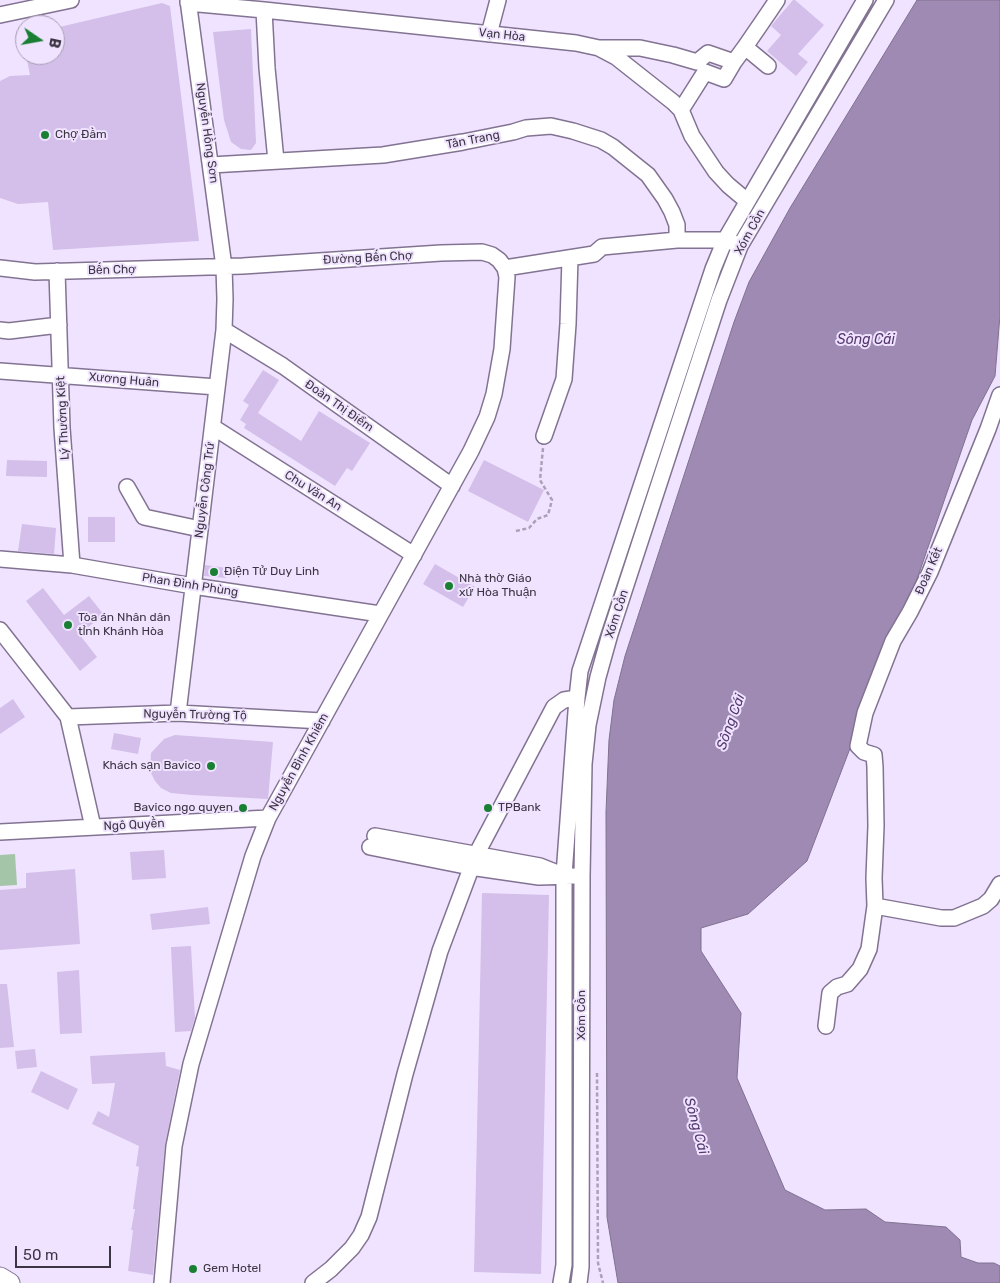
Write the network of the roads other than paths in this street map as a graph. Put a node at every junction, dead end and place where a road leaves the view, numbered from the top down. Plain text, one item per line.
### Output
1 (71, 0) edge
2 (498, 0) edge
3 (777, 0) edge
4 (865, 0) edge
5 (886, 0) edge
6 (188, 2) edge
7 (264, 10) junction
8 (0, 15) edge
9 (490, 34) junction
10 (745, 47) junction
11 (599, 48) junction
12 (734, 62) junction
13 (768, 66) dead end
14 (681, 110) junction
15 (276, 161) junction
16 (211, 165) junction
17 (747, 201) junction
18 (677, 240) junction
19 (725, 240) junction
20 (740, 246) junction
21 (570, 258) junction
22 (224, 267) junction
23 (0, 268) edge
24 (505, 268) junction
25 (57, 271) junction
26 (59, 325) junction
27 (0, 330) edge
28 (224, 330) junction
29 (0, 371) edge
30 (61, 375) junction
31 (217, 387) junction
32 (1000, 395) edge
33 (213, 427) junction
34 (994, 433) edge
35 (544, 436) road end
36 (452, 486) junction
37 (127, 487) dead end
38 (200, 529) junction
39 (414, 555) junction
40 (0, 558) edge
41 (72, 565) junction
42 (193, 586) junction
43 (380, 614) junction
44 (0, 630) edge
45 (576, 698) junction
46 (178, 713) junction
47 (68, 717) junction
48 (322, 721) junction
49 (268, 818) junction
50 (93, 827) junction
51 (0, 832) edge
52 (372, 842) dead end
53 (473, 861) junction
54 (564, 875) junction
55 (582, 876) junction
56 (1000, 884) edge
57 (875, 906) junction
58 (826, 1026) dead end
59 (564, 1265) junction
60 (581, 1267) junction
61 (0, 1277) edge
62 (10, 1283) edge
63 (162, 1283) edge
64 (313, 1283) edge
65 (561, 1283) edge
66 (579, 1283) edge
67 (588, 1283) edge

1 - 8 street
2 - 9 street
3 - 10 street
4 - 17 street, Xóm Cồn
5 - 20 street, Xóm Cồn
6 - 7 street, Vạn Hòa
6 - 16 street, Nguyễn Hồng Sơn
7 - 9 street, Vạn Hòa
7 - 15 street
9 - 11 street, Vạn Hòa
10 - 12 street
10 - 13 street
11 - 12 street
11 - 14 street, Vạn Hòa
12 - 14 street
14 - 17 street, Vạn Hòa
15 - 16 street, Tân Trang
15 - 18 street, Tân Trang
16 - 22 street, Nguyễn Hồng Sơn
17 - 19 street, Xóm Cồn
18 - 19 street
18 - 21 street
19 - 20 street
19 - 45 street, Xóm Cồn
20 - 55 street, Xóm Cồn
21 - 24 street
21 - 35 street
22 - 24 street, Đường Bến Chợ
22 - 25 street, Bến Chợ
22 - 28 street, Nguyễn Công Trứ
23 - 25 street, Bến Chợ
24 - 36 street, Nguyễn Bình Khiêm
25 - 26 street, Lý Thường Kiệt
26 - 27 street
26 - 30 street, Lý Thường Kiệt
28 - 31 street, Nguyễn Công Trứ
28 - 36 street, Đoàn Thị Điểm
29 - 30 street, Xương Huân
30 - 31 street, Xương Huân
30 - 41 street, Lý Thường Kiệt
31 - 33 street, Nguyễn Công Trứ
32 - 34 street, Đoàn Kết
33 - 38 street, Nguyễn Công Trứ
33 - 39 street, Chu Văn An
34 - 57 street, Đoàn Kết
36 - 39 street, Nguyễn Bình Khiêm
37 - 38 street
38 - 42 street, Nguyễn Công Trứ
39 - 43 street, Nguyễn Bình Khiêm
40 - 41 street, Phan Đình Phùng
41 - 42 street, Phan Đình Phùng
42 - 43 street, Phan Đình Phùng
42 - 46 street, Nguyễn Công Trứ
43 - 48 street, Nguyễn Bình Khiêm
44 - 47 street
45 - 53 street
45 - 54 street, Xóm Cồn
46 - 47 street, Nguyễn Trường Tộ
46 - 48 street, Nguyễn Trường Tộ
47 - 50 street
48 - 49 street, Nguyễn Bình Khiêm
49 - 50 street, Ngô Quyền
49 - 63 street, Nguyễn Bình Khiêm
50 - 51 street, Ngô Quyền
52 - 53 street
53 - 54 street
53 - 64 street
54 - 55 street
54 - 59 street, Xóm Cồn
55 - 60 street, Xóm Cồn
56 - 57 street
57 - 58 street
59 - 60 street
59 - 65 street, Xóm Cồn
60 - 66 street, Xóm Cồn
60 - 67 street
61 - 62 main road

